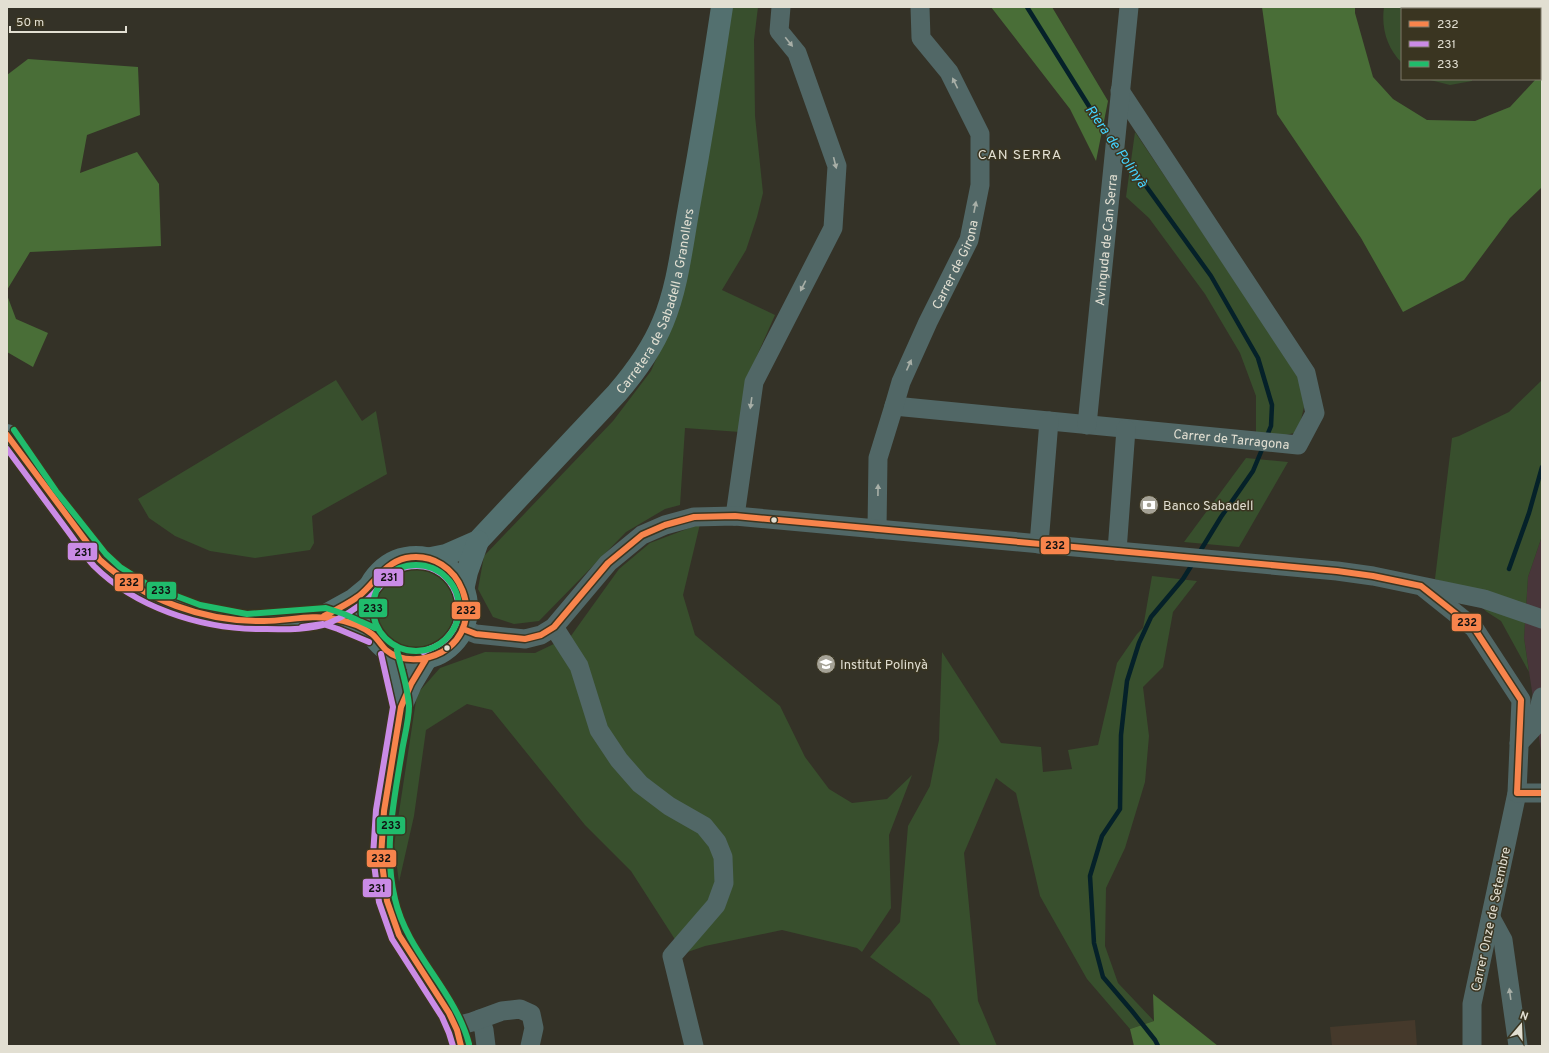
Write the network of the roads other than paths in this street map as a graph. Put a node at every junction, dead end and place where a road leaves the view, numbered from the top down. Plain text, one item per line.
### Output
1 (722, 7) edge
2 (781, 7) edge
3 (920, 7) edge
4 (1128, 7) edge
5 (1120, 91) junction
6 (894, 406) junction
7 (1049, 421) junction
8 (1087, 425) junction
9 (1126, 428) junction
10 (7, 435) edge
11 (735, 516) junction
12 (877, 529) junction
13 (478, 541) junction
14 (1039, 544) junction
15 (1117, 551) junction
16 (426, 559) junction
17 (370, 586) junction
18 (1421, 586) junction
19 (464, 590) junction
20 (324, 616) junction
21 (1542, 619) edge
22 (554, 627) junction
23 (463, 629) junction
24 (372, 635) junction
25 (389, 652) junction
26 (426, 659) junction
27 (1542, 697) edge
28 (401, 707) junction
29 (1519, 743) junction
30 (1517, 793) junction
31 (1542, 793) edge
32 (1491, 918) junction
33 (480, 1019) junction
34 (458, 1036) edge
35 (486, 1046) edge
36 (530, 1046) edge
37 (694, 1046) edge
38 (1472, 1046) edge
39 (1518, 1046) edge

1 - 13 main road, Carretera de Sabadell a Granollers
2 -> 11 street
6 -> 3 street, Carrer de Girona
4 - 5 street, Avinguda de Can Serra
5 - 8 street, Avinguda de Can Serra
5 - 9 street, Carrer de Tarragona
6 - 7 street, Carrer de Tarragona
12 -> 6 street, Carrer de Girona
7 - 8 street, Carrer de Tarragona
7 - 14 street
8 - 9 street, Carrer de Tarragona
9 - 15 street
10 - 20 main road
11 - 12 street
11 - 22 street
12 - 14 street
13 - 16 main road, Carretera de Sabadell a Granollers
13 - 19 main road, Carretera de Sabadell a Granollers
14 - 15 street
15 - 18 street
16 - 17 main road
16 - 19 main road
17 - 20 main road
17 - 24 main road
18 - 21 street
18 - 29 street, Carrer Onze de Setembre
19 - 23 main road
20 - 24 main road
22 - 23 street
22 - 37 street
23 - 26 main road
24 - 25 main road
25 - 26 main road
25 - 28 main road
26 - 28 main road
27 - 29 street
28 - 34 main road
29 - 30 street, Carrer Onze de Setembre
30 - 31 street
30 - 32 street, Carrer Onze de Setembre
32 - 38 street, Carrer Onze de Setembre
39 -> 32 street
33 - 34 street
33 - 35 street
33 - 36 street

